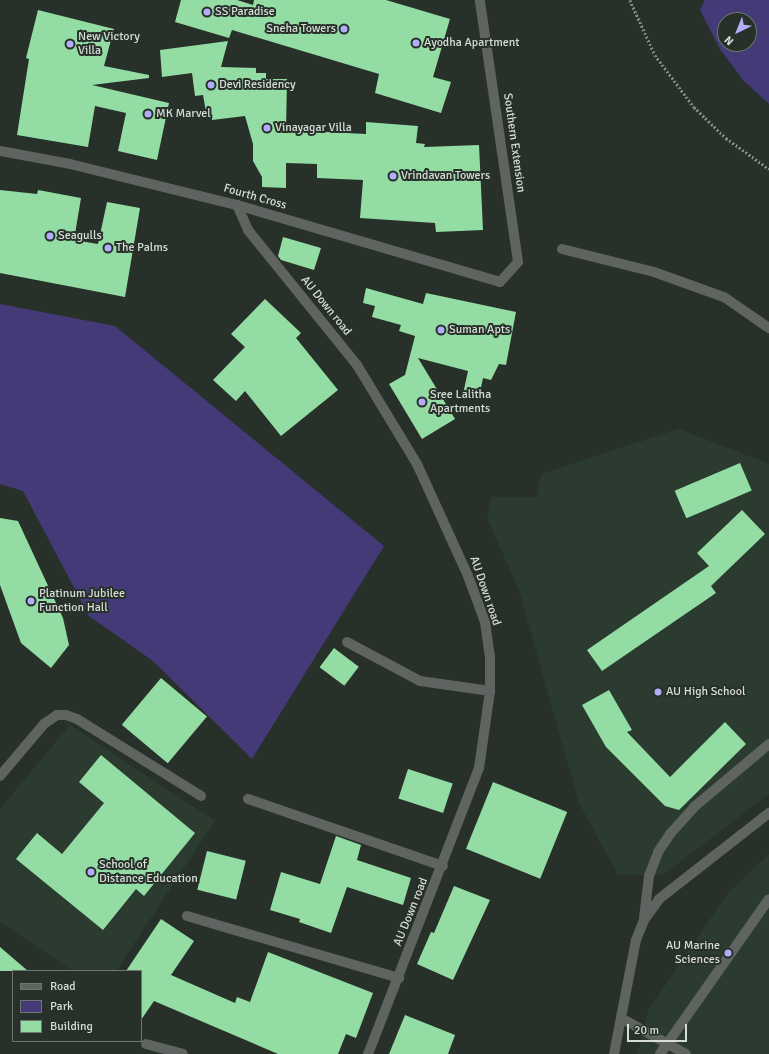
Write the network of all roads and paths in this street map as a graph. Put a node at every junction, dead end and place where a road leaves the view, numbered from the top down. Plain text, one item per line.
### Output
1 (480, 0) edge
2 (630, 0) edge
3 (0, 151) edge
4 (769, 169) edge
5 (237, 205) junction
6 (562, 249) dead end
7 (500, 282) joint
8 (769, 328) edge
9 (347, 642) dead end
10 (490, 691) junction
11 (769, 744) edge
12 (0, 776) edge
13 (202, 796) dead end
14 (248, 799) dead end
15 (769, 814) edge
16 (443, 866) junction
17 (769, 899) edge
18 (187, 916) dead end
19 (644, 920) junction
20 (399, 978) junction
21 (620, 1018) junction
22 (668, 1043) junction
23 (146, 1044) dead end
24 (183, 1054) edge
25 (368, 1054) edge
26 (614, 1054) edge
27 (660, 1054) edge
28 (686, 1054) edge

1 - 7 street, Southern Extension
2 - 4 path
3 - 5 street, Fourth Cross
5 - 7 street, Fourth Cross
5 - 10 street, AU Down road
6 - 8 street
9 - 10 street
10 - 16 street, AU Down road
11 - 19 street
12 - 13 street
14 - 16 street
15 - 19 street
16 - 20 street, AU Down road
17 - 22 street
18 - 20 street
19 - 21 street
20 - 25 street, AU Down road
21 - 22 street
21 - 26 street
22 - 27 street
22 - 28 street
23 - 24 street

